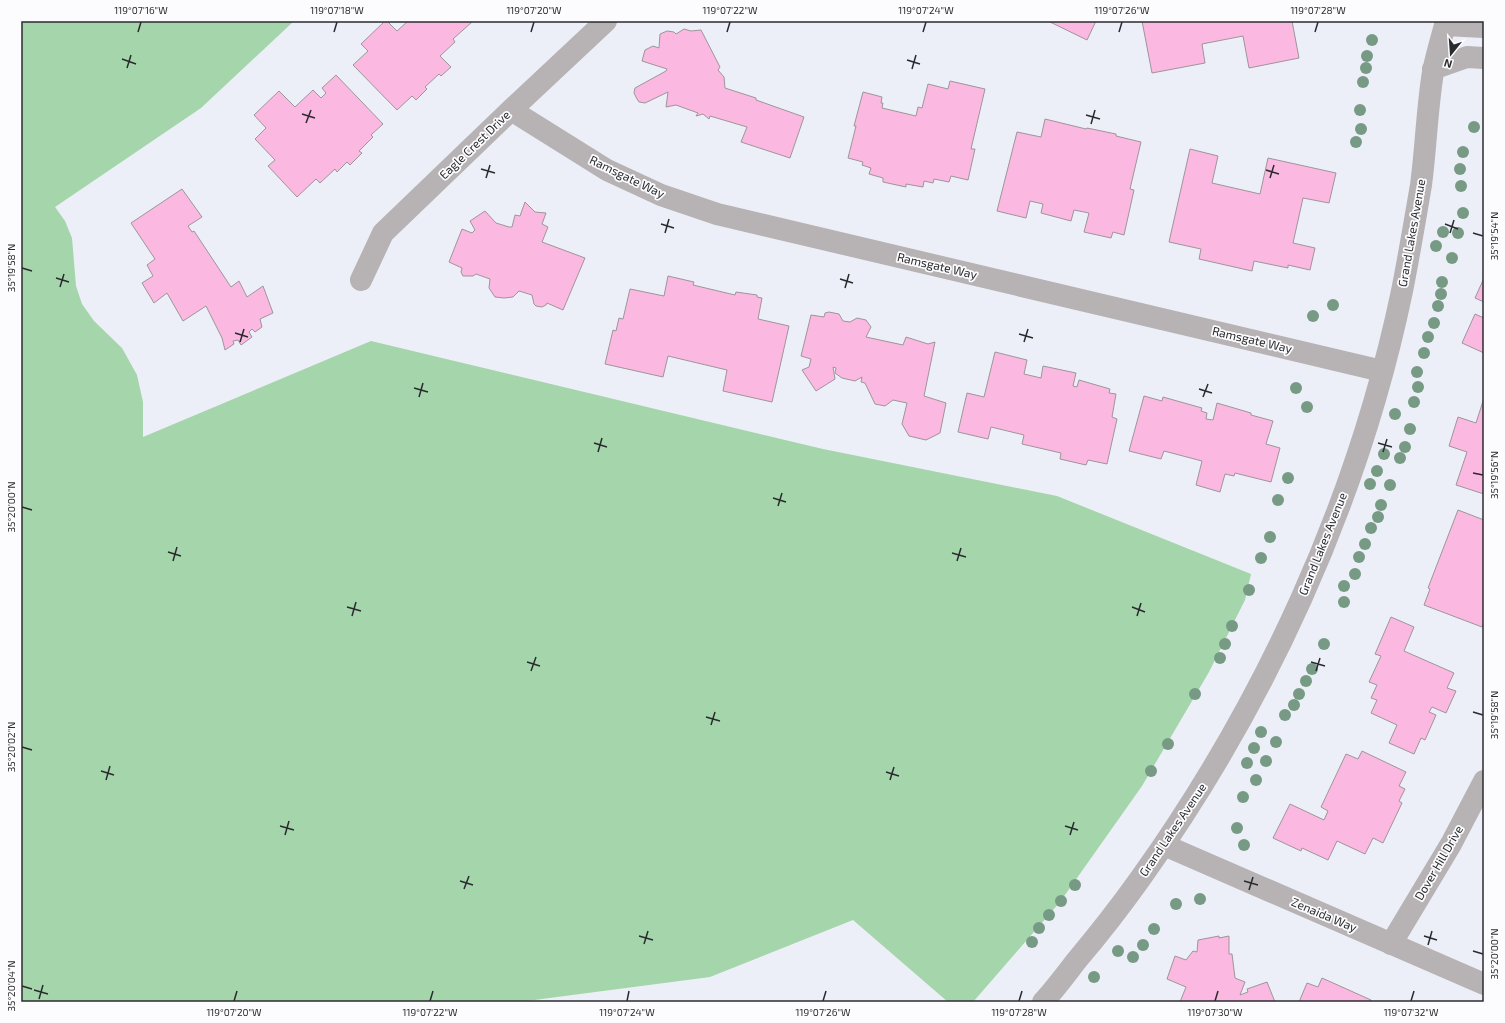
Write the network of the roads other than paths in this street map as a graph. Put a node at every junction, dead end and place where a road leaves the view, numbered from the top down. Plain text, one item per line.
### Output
1 (606, 21) edge
2 (1445, 23) edge
3 (1484, 27) edge
4 (1484, 58) edge
5 (1433, 69) junction
6 (511, 110) junction
7 (361, 280) dead end
8 (1382, 371) junction
9 (1484, 781) edge
10 (1164, 845) junction
11 (1391, 944) junction
12 (1484, 984) edge
13 (1043, 1002) edge

1 - 6 street, Eagle Crest Drive
2 - 3 street
2 - 5 street, Grand Lakes Avenue
4 - 5 street
5 - 8 street, Grand Lakes Avenue
6 - 7 street, Eagle Crest Drive
6 - 8 street, Ramsgate Way
8 - 10 street, Grand Lakes Avenue
9 - 11 street, Dover Hill Drive
10 - 11 street, Zenaida Way
10 - 13 street, Grand Lakes Avenue
11 - 12 street, Zenaida Way

